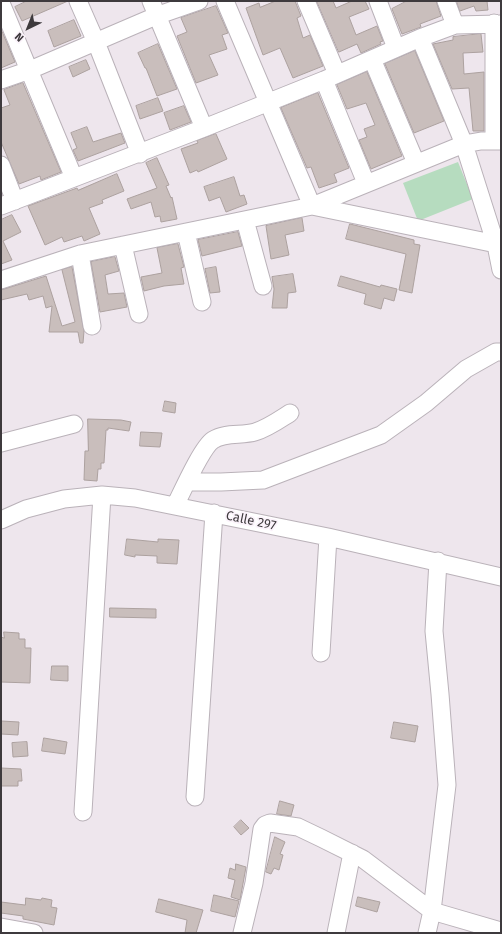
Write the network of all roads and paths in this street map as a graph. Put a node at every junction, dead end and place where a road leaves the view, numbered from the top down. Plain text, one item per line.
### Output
1 (78, 1) edge
2 (199, 1) edge
3 (225, 1) edge
4 (306, 1) edge
5 (378, 1) edge
6 (446, 1) edge
7 (1, 3) edge
8 (153, 8) edge
9 (497, 24) edge
10 (455, 25) junction
11 (420, 38) junction
12 (96, 42) junction
13 (396, 48) junction
14 (372, 59) junction
15 (30, 70) junction
16 (330, 77) junction
17 (1, 80) edge
18 (269, 102) junction
19 (204, 128) junction
20 (498, 141) edge
21 (464, 144) junction
22 (140, 154) junction
23 (416, 164) junction
24 (1, 165) edge
25 (74, 178) junction
26 (366, 183) junction
27 (8, 203) edge
28 (312, 206) junction
29 (246, 220) junction
30 (186, 232) junction
31 (123, 245) junction
32 (499, 245) edge
33 (80, 254) junction
34 (501, 270) edge
35 (1, 280) edge
36 (263, 286) dead end
37 (202, 302) dead end
38 (139, 314) dead end
39 (92, 326) dead end
40 (501, 352) edge
41 (290, 413) dead end
42 (74, 424) dead end
43 (1, 443) edge
44 (187, 482) junction
45 (102, 495) junction
46 (176, 506) junction
47 (214, 513) junction
48 (1, 520) edge
49 (328, 537) junction
50 (438, 562) junction
51 (501, 577) edge
52 (321, 653) dead end
53 (195, 797) dead end
54 (83, 812) dead end
55 (352, 853) junction
56 (432, 911) junction
57 (1, 927) edge
58 (501, 932) edge
59 (34, 933) edge
60 (242, 933) edge
61 (336, 933) edge
62 (427, 933) edge

1 - 12 street
2 - 8 street
3 - 18 street
4 - 16 street
5 - 13 street
6 - 10 street
7 - 15 street
8 - 12 street
8 - 19 street
9 - 10 street
9 - 20 street
10 - 11 street
11 - 13 street
11 - 21 street
12 - 15 street
12 - 22 street
13 - 14 street
14 - 16 street
14 - 23 street
15 - 17 street
15 - 25 street
16 - 18 street
16 - 26 street
18 - 19 street
18 - 28 street
19 - 22 street
20 - 21 street
21 - 23 street
21 - 32 street
22 - 25 street
23 - 26 street
24 - 27 street
25 - 27 street
26 - 28 street
28 - 29 street
28 - 32 street
29 - 30 street
29 - 36 street
30 - 31 street
30 - 37 street
31 - 33 street
31 - 38 street
32 - 34 street
33 - 35 street
33 - 39 street
40 - 44 street
41 - 44 street
42 - 43 street
44 - 46 street
45 - 46 street, Calle 297
45 - 48 street, Calle 297
45 - 54 street
46 - 47 street, Calle 297
47 - 49 street, Calle 297
47 - 53 street
49 - 50 street, Calle 297
49 - 52 street
50 - 51 street, Calle 297
50 - 56 street
55 - 56 street
55 - 60 street
55 - 61 street
56 - 58 street
56 - 62 street
57 - 59 street

